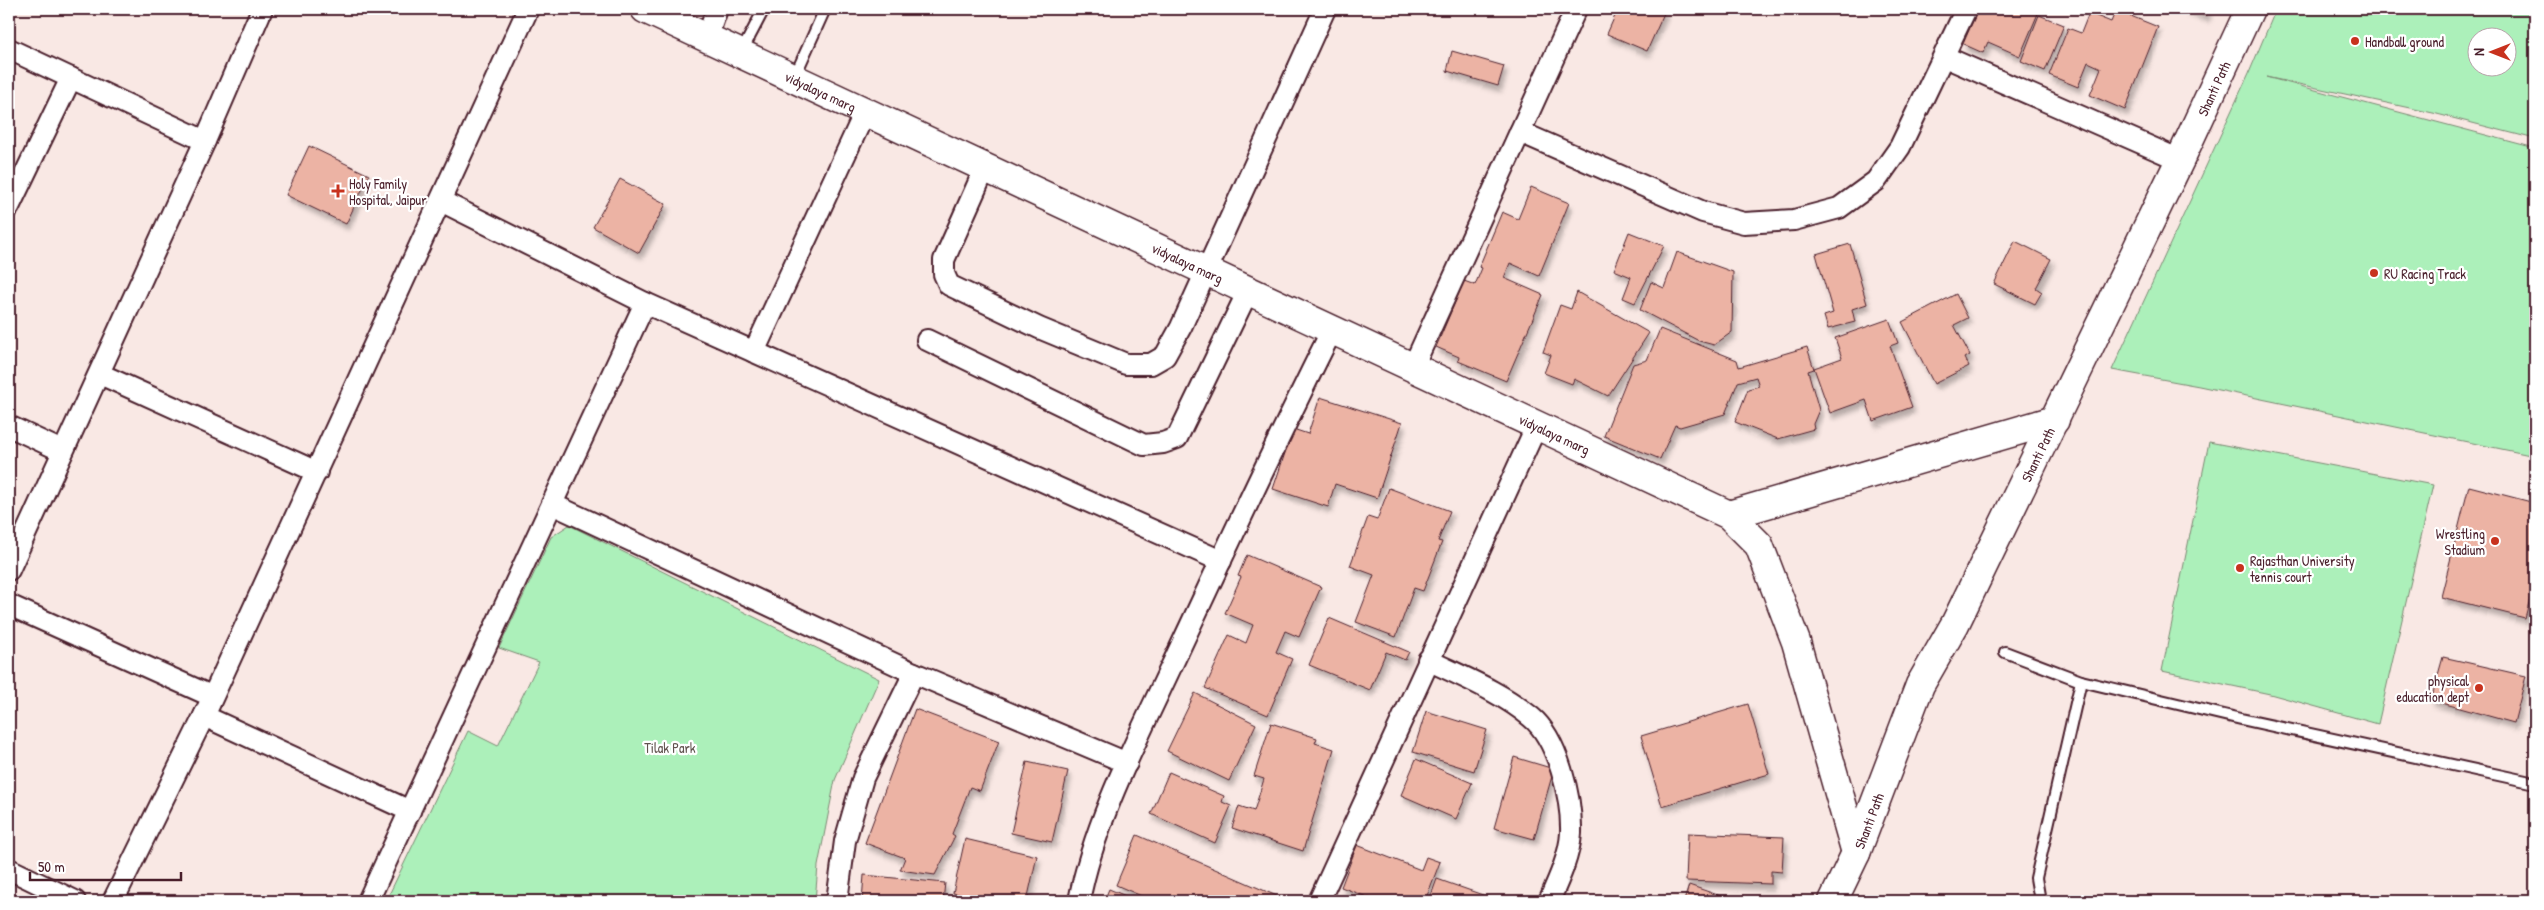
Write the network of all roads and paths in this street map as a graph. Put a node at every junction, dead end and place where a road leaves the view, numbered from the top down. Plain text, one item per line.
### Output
1 (260, 9) edge
2 (528, 9) edge
3 (645, 9) edge
4 (717, 9) edge
5 (764, 9) edge
6 (1325, 9) edge
7 (1576, 9) edge
8 (1966, 9) edge
9 (2250, 9) edge
10 (821, 10) edge
11 (707, 38) junction
12 (9, 49) edge
13 (741, 54) junction
14 (1945, 57) junction
15 (71, 78) junction
16 (794, 78) junction
17 (865, 112) junction
18 (1520, 132) junction
19 (205, 140) junction
20 (2180, 160) junction
21 (985, 168) junction
22 (441, 201) junction
23 (9, 207) edge
24 (1206, 271) junction
25 (1248, 291) junction
26 (645, 303) junction
27 (1332, 330) junction
28 (927, 340) dead end
29 (754, 352) junction
30 (1413, 367) junction
31 (100, 374) junction
32 (2054, 420) junction
33 (1537, 425) junction
34 (9, 426) edge
35 (62, 452) junction
36 (317, 472) junction
37 (552, 504) junction
38 (1729, 515) junction
39 (1220, 561) junction
40 (9, 570) edge
41 (9, 605) edge
42 (2005, 652) dead end
43 (1428, 660) junction
44 (914, 673) junction
45 (2082, 681) junction
46 (211, 696) junction
47 (204, 716) junction
48 (1127, 763) junction
49 (2535, 783) edge
50 (410, 811) junction
51 (1856, 853) junction
52 (9, 869) edge
53 (76, 901) edge
54 (114, 901) edge
55 (368, 901) edge
56 (836, 901) edge
57 (1079, 901) edge
58 (1320, 901) edge
59 (1549, 901) edge
60 (1833, 901) edge
61 (2040, 901) edge

1 - 19 street
2 - 22 street
3 - 11 street, vidyalaya marg
4 - 11 street
5 - 13 lane
6 - 24 street
7 - 18 street
8 - 14 street
9 - 20 street, Shanti Path
10 - 16 lane
11 - 13 street, vidyalaya marg
12 - 15 street
13 - 16 street, vidyalaya marg
14 - 18 street
14 - 20 street
15 - 19 street
15 - 23 street
16 - 17 street, vidyalaya marg
17 - 21 street, vidyalaya marg
17 - 29 street
18 - 30 street
19 - 31 street
20 - 32 street, Shanti Path
21 - 24 street, vidyalaya marg
21 - 24 street
22 - 26 street
22 - 36 street
24 - 25 street, vidyalaya marg
25 - 27 street, vidyalaya marg
25 - 28 street
26 - 29 street
26 - 37 street
27 - 30 street, vidyalaya marg
27 - 39 street
29 - 39 street
30 - 33 street, vidyalaya marg
31 - 35 street
31 - 36 street
32 - 38 street
32 - 51 street, Shanti Path
33 - 38 street, vidyalaya marg
33 - 43 street
34 - 35 street
35 - 40 street
36 - 46 street
37 - 44 street
37 - 50 street
38 - 51 street
39 - 48 street
41 - 46 street
42 - 45 lane
43 - 58 street
43 - 59 street
44 - 48 street
44 - 56 street
45 - 49 lane
45 - 61 lane
46 - 47 street
47 - 50 street
47 - 54 street
48 - 57 street
50 - 55 street
51 - 60 street, Shanti Path
52 - 53 street

